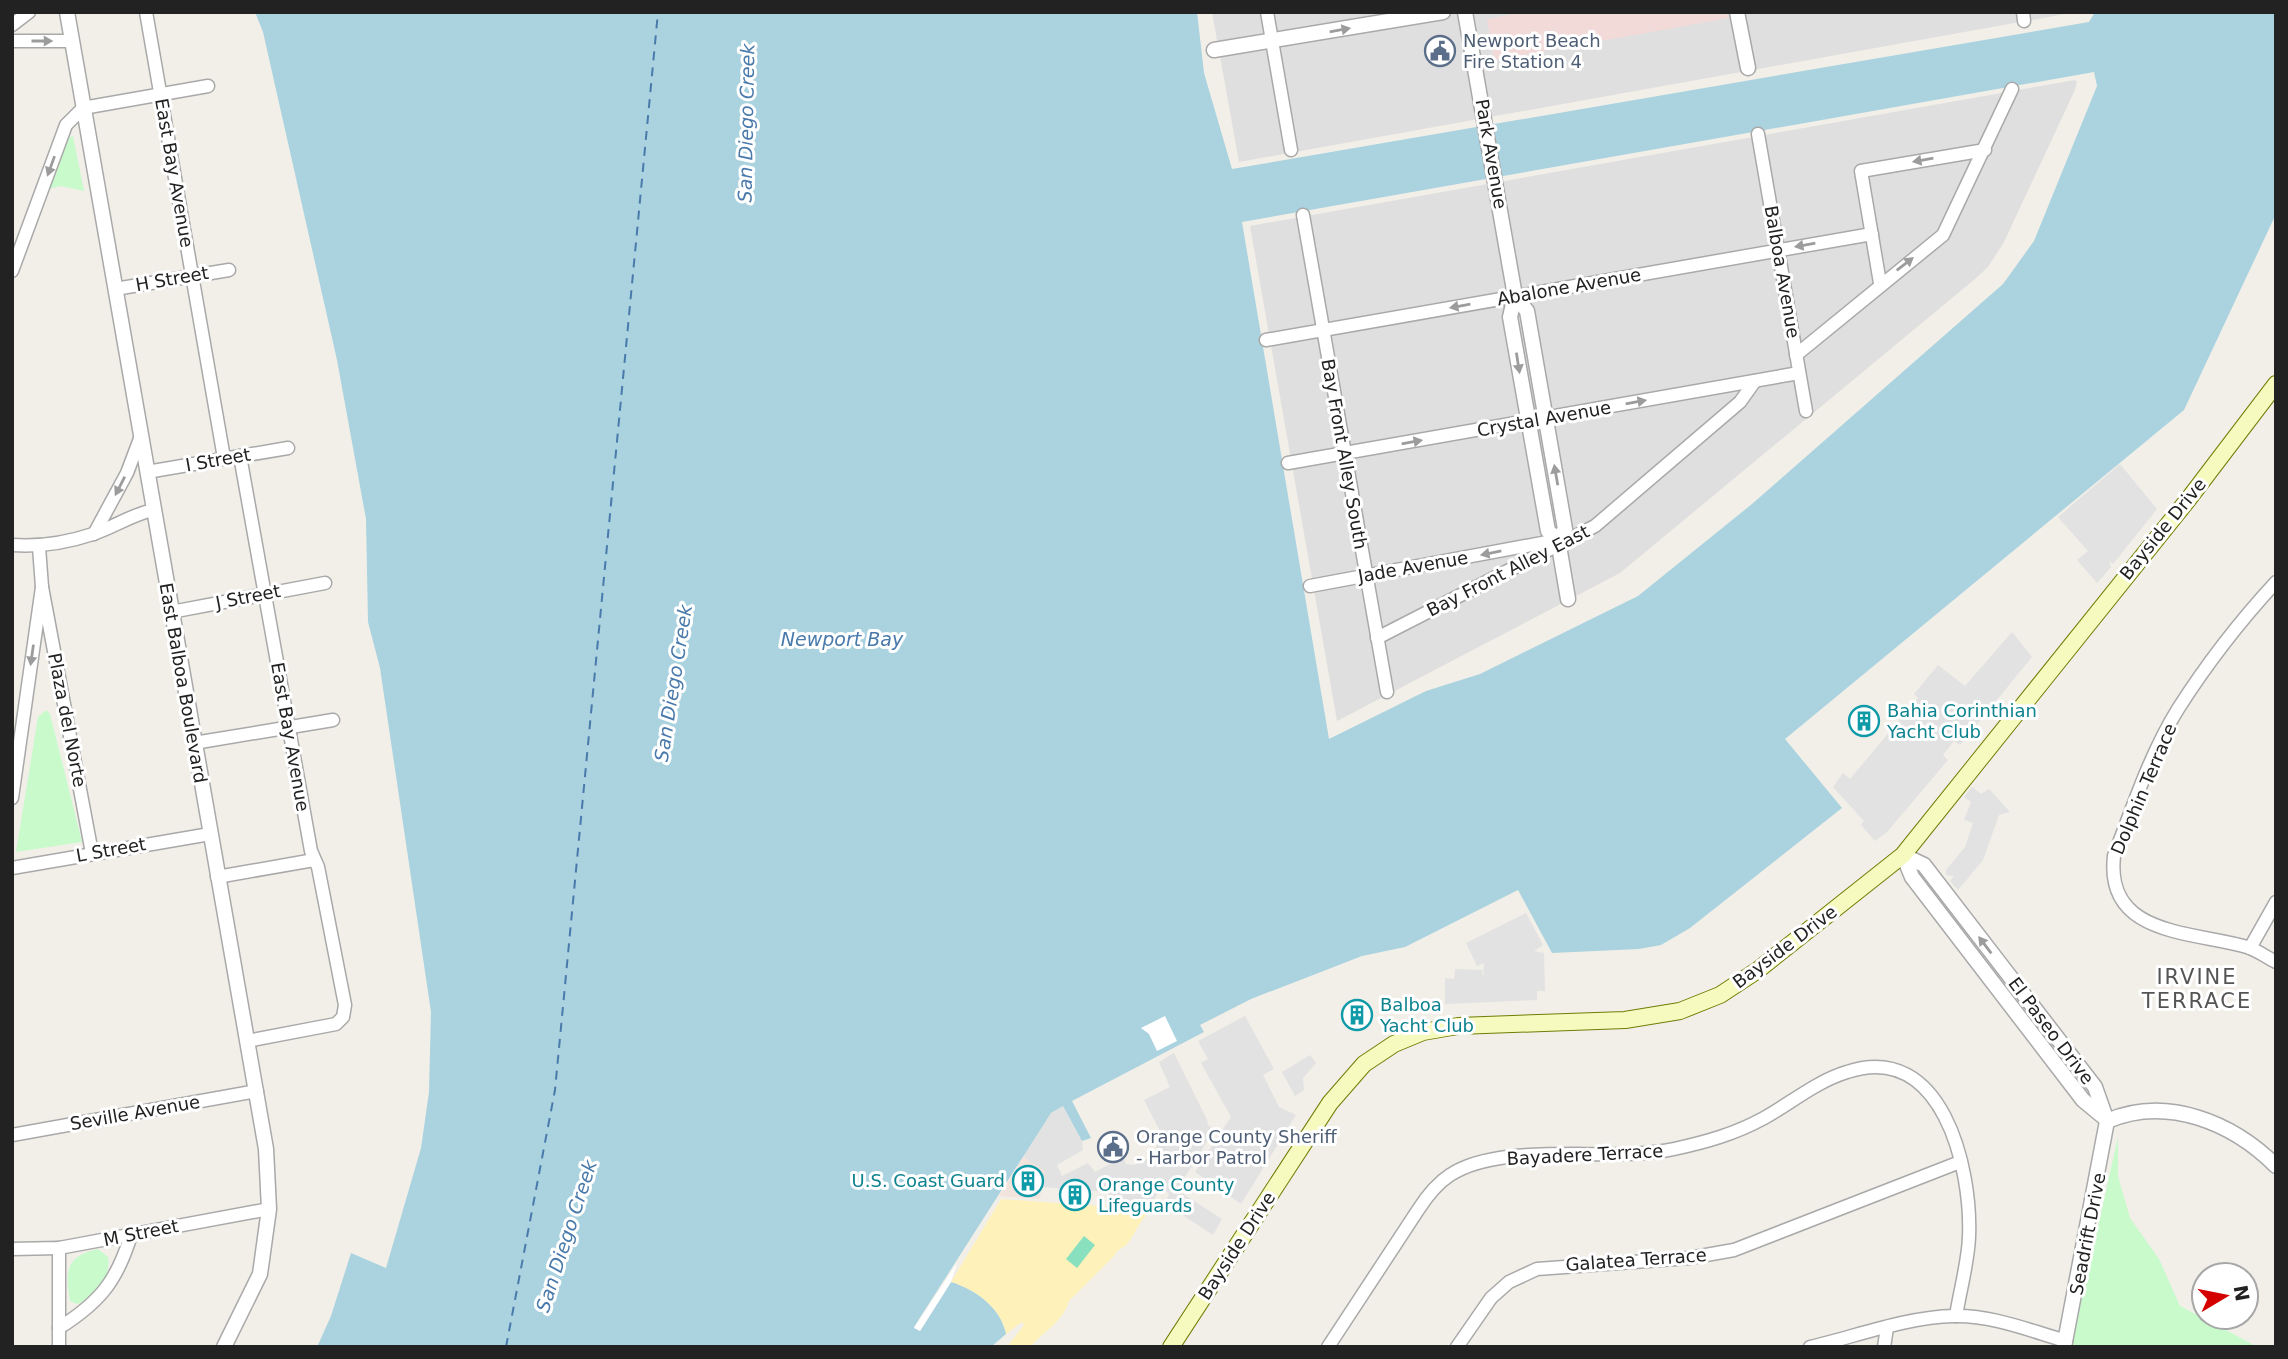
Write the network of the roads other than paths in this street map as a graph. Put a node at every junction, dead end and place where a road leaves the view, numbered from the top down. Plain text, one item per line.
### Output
1 (29, 12) edge
2 (67, 12) edge
3 (146, 12) edge
4 (1267, 12) edge
5 (1443, 12) edge
6 (1465, 12) edge
7 (1737, 12) edge
8 (12, 25) edge
9 (12, 41) edge
10 (72, 41) junction
11 (1272, 42) junction
12 (1214, 50) dead end
13 (1748, 68) dead end
14 (208, 86) dead end
15 (2012, 89) dead end
16 (160, 95) junction
17 (83, 108) junction
18 (1758, 134) dead end
19 (1291, 150) dead end
20 (1985, 150) junction
21 (1303, 215) dead end
22 (1872, 234) junction
23 (1778, 250) junction
24 (229, 270) dead end
25 (12, 271) edge
26 (191, 276) junction
27 (1880, 283) junction
28 (116, 289) junction
29 (1516, 296) junction
30 (1322, 330) junction
31 (1266, 340) dead end
32 (1796, 355) junction
33 (1799, 373) junction
34 (1755, 381) junction
35 (2276, 384) edge
36 (1806, 411) dead end
37 (1546, 419) junction
38 (1528, 422) junction
39 (141, 436) junction
40 (288, 448) dead end
41 (1344, 453) junction
42 (240, 456) junction
43 (224, 458) junction
44 (1288, 463) dead end
45 (147, 472) junction
46 (153, 510) junction
47 (94, 534) junction
48 (1559, 543) junction
49 (12, 545) edge
50 (39, 547) junction
51 (1366, 576) junction
52 (2276, 582) edge
53 (325, 583) dead end
54 (1310, 586) dead end
55 (42, 587) junction
56 (265, 594) junction
57 (1568, 599) dead end
58 (171, 612) junction
59 (1377, 638) junction
60 (1387, 692) dead end
61 (333, 720) dead end
62 (288, 727) junction
63 (194, 743) junction
64 (12, 798) edge
65 (210, 834) junction
66 (92, 853) junction
67 (1903, 855) junction
68 (314, 860) junction
69 (12, 868) edge
70 (217, 877) junction
71 (2276, 902) edge
72 (2250, 948) junction
73 (2276, 962) edge
74 (247, 1041) junction
75 (257, 1091) junction
76 (2107, 1121) junction
77 (12, 1135) edge
78 (1960, 1162) junction
79 (2276, 1166) edge
80 (269, 1209) junction
81 (131, 1235) junction
82 (59, 1248) junction
83 (12, 1249) edge
84 (1956, 1316) junction
85 (59, 1328) junction
86 (1887, 1328) junction
87 (2065, 1344) edge
88 (59, 1347) edge
89 (224, 1347) edge
90 (1171, 1347) edge
91 (1328, 1347) edge
92 (1457, 1347) edge
93 (1810, 1347) edge
94 (1884, 1347) edge

1 - 8 street
2 - 10 street, East Balboa Boulevard
3 - 16 street, East Bay Avenue
4 - 11 street
11 -> 5 street
6 - 29 street, Park Avenue
7 - 13 street
9 -> 10 street
10 - 17 street, East Balboa Boulevard
11 - 12 street
11 - 19 street
14 - 16 street
15 - 20 street
16 - 17 street
16 - 26 street, East Bay Avenue
17 -> 25 street
17 - 28 street, East Balboa Boulevard
18 - 23 street, Balboa Avenue
20 -> 22 street
27 -> 20 street
21 - 30 street, Bay Front Alley South
22 -> 23 street, Abalone Avenue
22 - 27 street
23 - 29 street, Abalone Avenue
23 - 32 street, Balboa Avenue
24 - 26 street, H Street
26 - 28 street, H Street
26 - 43 street, East Bay Avenue
27 - 32 street
28 - 39 street, East Balboa Boulevard
29 -> 30 street, Abalone Avenue
29 - 37 street, Park Avenue
29 -> 38 street, Park Avenue
30 - 31 street, Abalone Avenue
30 - 41 street, Bay Front Alley South
32 - 33 street, Balboa Avenue
33 - 34 street, Crystal Avenue
33 - 36 street, Balboa Avenue
37 -> 34 street, Crystal Avenue
34 - 48 street, Bay Front Alley East
35 - 67 main road, Bayside Drive
37 - 38 street, Crystal Avenue
48 -> 37 street, Park Avenue
41 -> 38 street, Crystal Avenue
38 - 48 street, Park Avenue
39 - 45 street, East Balboa Boulevard
39 -> 47 street
40 - 42 street, I Street
41 - 44 street, Crystal Avenue
41 - 51 street, Bay Front Alley South
42 - 43 street, I Street
42 - 56 street, East Bay Avenue
43 - 45 street, I Street
45 - 46 street, East Balboa Boulevard
46 - 47 street
46 - 58 street, East Balboa Boulevard
47 - 50 street
48 -> 51 street, Jade Avenue
48 - 57 street, Park Avenue
48 - 59 street, Bay Front Alley East
49 - 50 street
50 - 55 street
51 - 54 street, Jade Avenue
51 - 59 street, Bay Front Alley South
52 - 72 street, Dolphin Terrace
53 - 56 street, J Street
55 -> 64 street
55 - 66 street, Plaza del Norte
56 - 58 street, J Street
56 - 62 street, East Bay Avenue
58 - 63 street, East Balboa Boulevard
59 - 60 street, Bay Front Alley South
61 - 62 street
62 - 63 street
62 - 68 street, East Bay Avenue
63 - 65 street, East Balboa Boulevard
65 - 66 street, L Street
65 - 70 street, East Balboa Boulevard
66 - 69 street, L Street
67 - 76 street, El Paseo Drive
67 - 90 main road, Bayside Drive
68 - 70 street
68 - 74 street, East Bay Avenue
70 - 74 street, East Balboa Boulevard
71 - 72 street
72 - 73 street
74 - 75 street, East Balboa Boulevard
75 - 77 street, Seville Avenue
75 - 80 street, East Balboa Boulevard
76 - 79 street
76 - 87 street, Seadrift Drive
78 - 84 street, Bayadere Terrace
78 - 91 street, Bayadere Terrace
78 - 92 street, Galatea Terrace
80 - 81 street, M Street
80 - 89 street, East Balboa Boulevard
81 - 82 street, M Street
81 - 85 street
82 - 83 street, M Street
82 - 85 street
84 - 86 street
84 - 87 street
85 - 88 street
86 - 93 street
86 - 94 street

